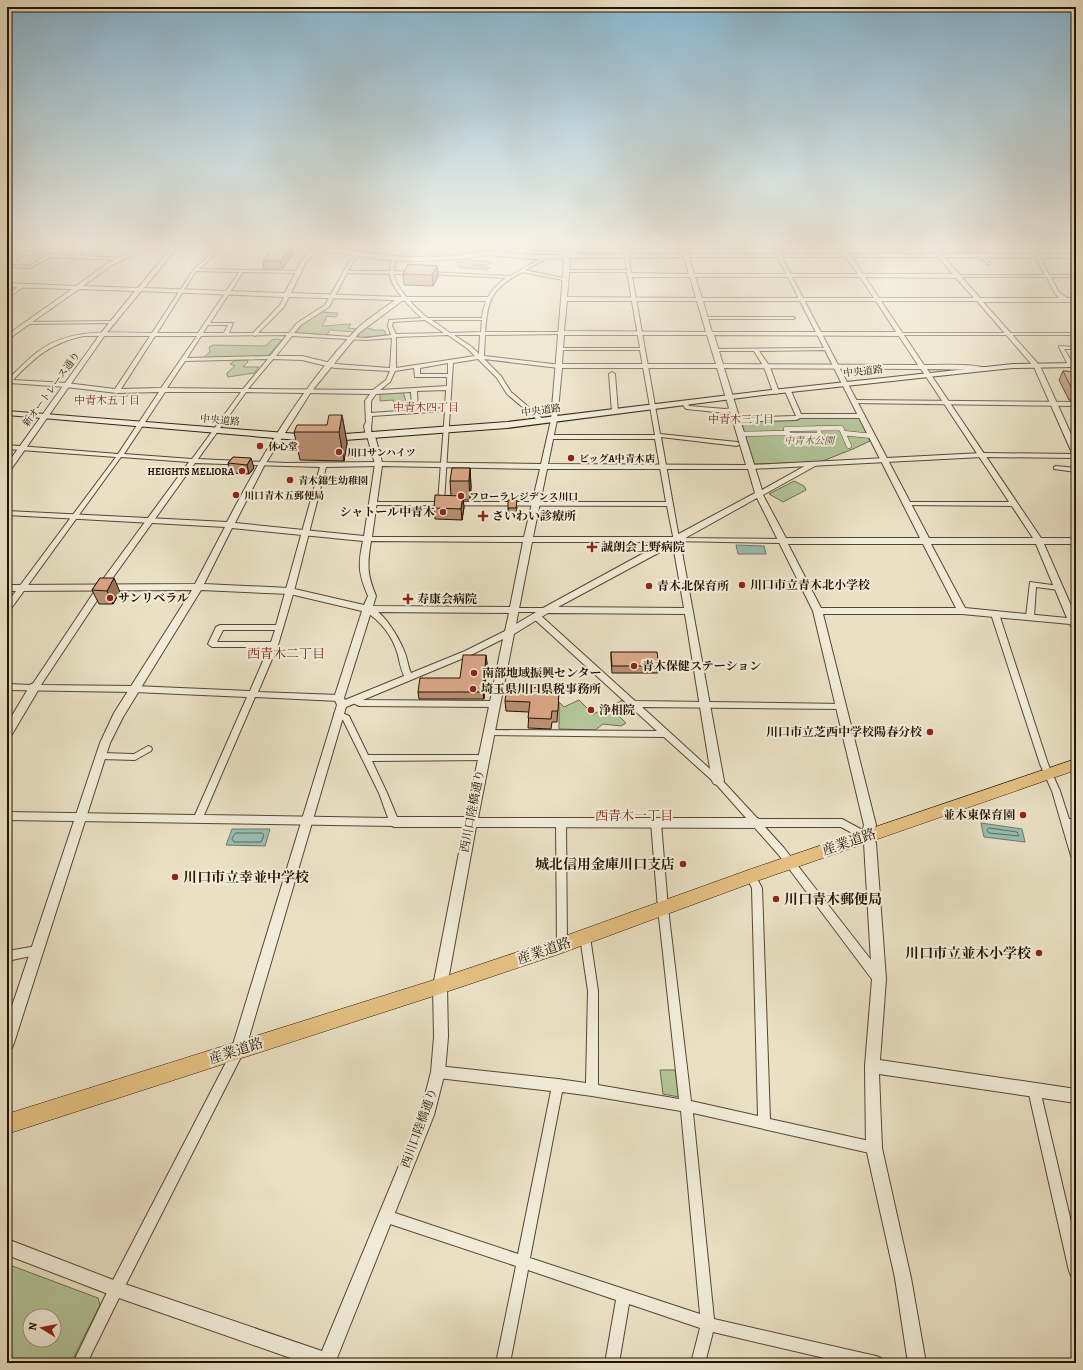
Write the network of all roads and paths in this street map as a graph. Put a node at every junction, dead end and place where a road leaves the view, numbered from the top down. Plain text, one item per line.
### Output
1 (43, 312) edge
2 (121, 312) edge
3 (168, 312) edge
4 (215, 312) edge
5 (276, 312) edge
6 (318, 312) edge
7 (385, 312) edge
8 (418, 312) edge
9 (486, 312) edge
10 (563, 312) edge
11 (637, 312) edge
12 (703, 312) edge
13 (808, 312) edge
14 (886, 312) edge
15 (991, 312) edge
16 (704, 318) junction
17 (793, 318) dead end
18 (425, 319) junction
19 (485, 319) junction
20 (113, 322) junction
21 (28, 323) junction
22 (207, 324) junction
23 (484, 333) junction
24 (561, 333) junction
25 (641, 333) junction
26 (709, 333) junction
27 (103, 334) junction
28 (154, 334) junction
29 (200, 334) junction
30 (226, 334) junction
31 (255, 334) junction
32 (290, 334) junction
33 (449, 334) junction
34 (819, 334) junction
35 (901, 334) junction
36 (1010, 334) junction
37 (1076, 334) edge
38 (394, 336) junction
39 (8, 337) edge
40 (351, 338) junction
41 (1076, 348) edge
42 (560, 349) junction
43 (643, 349) junction
44 (714, 350) junction
45 (756, 350) junction
46 (827, 350) junction
47 (271, 357) junction
48 (481, 357) junction
49 (182, 360) junction
50 (450, 362) junction
51 (328, 365) junction
52 (1073, 365) edge
53 (559, 366) junction
54 (645, 366) junction
55 (1037, 366) junction
56 (417, 367) junction
57 (719, 367) junction
58 (767, 367) junction
59 (836, 367) junction
60 (922, 367) junction
61 (984, 369) junction
62 (393, 370) junction
63 (612, 374) dead end
64 (450, 375) junction
65 (928, 375) junction
66 (7, 382) edge
67 (845, 384) junction
68 (66, 385) junction
69 (448, 388) junction
70 (164, 390) junction
71 (245, 390) junction
72 (308, 390) junction
73 (414, 390) junction
74 (117, 391) junction
75 (788, 391) junction
76 (374, 392) junction
77 (776, 392) junction
78 (729, 398) junction
79 (854, 402) junction
80 (685, 403) junction
81 (947, 403) junction
82 (1054, 404) junction
83 (1076, 404) edge
84 (652, 407) junction
85 (448, 409) junction
86 (415, 412) junction
87 (615, 412) junction
88 (7, 413) edge
89 (369, 415) junction
90 (734, 415) junction
91 (44, 416) junction
92 (798, 416) junction
93 (862, 416) junction
94 (790, 418) junction
95 (554, 420) junction
96 (542, 422) junction
97 (140, 424) junction
98 (818, 428) junction
99 (794, 429) junction
100 (216, 430) junction
101 (446, 430) junction
102 (788, 433) junction
103 (843, 433) junction
104 (279, 436) junction
105 (370, 436) junction
106 (658, 436) junction
107 (872, 436) junction
108 (550, 437) junction
109 (738, 439) junction
110 (849, 446) dead end
111 (7, 447) edge
112 (22, 448) junction
113 (120, 455) junction
114 (982, 455) junction
115 (1076, 455) edge
116 (885, 460) junction
117 (194, 461) junction
118 (379, 464) junction
119 (813, 465) junction
120 (260, 466) junction
121 (323, 466) junction
122 (442, 466) junction
123 (544, 467) junction
124 (664, 467) junction
125 (750, 467) junction
126 (1056, 468) dead end
127 (7, 470) edge
128 (1076, 470) edge
129 (759, 494) junction
130 (441, 503) junction
131 (536, 503) junction
132 (373, 504) junction
133 (670, 504) junction
134 (907, 504) junction
135 (1014, 504) junction
136 (7, 513) edge
137 (75, 516) junction
138 (150, 520) junction
139 (230, 525) junction
140 (306, 533) junction
141 (367, 538) junction
142 (528, 540) junction
143 (676, 540) junction
144 (782, 541) junction
145 (926, 541) junction
146 (1076, 541) edge
147 (1039, 542) junction
148 (198, 587) junction
149 (7, 588) edge
150 (21, 588) junction
151 (101, 588) junction
152 (1059, 588) junction
153 (290, 591) junction
154 (7, 608) edge
155 (367, 609) junction
156 (514, 610) junction
157 (546, 610) junction
158 (689, 611) junction
159 (818, 611) junction
160 (962, 611) junction
161 (995, 614) junction
162 (536, 616) junction
163 (1030, 618) junction
164 (1075, 624) edge
165 (278, 628) junction
166 (510, 632) junction
167 (274, 645) junction
168 (408, 677) junction
169 (7, 687) edge
170 (35, 688) junction
171 (134, 689) junction
172 (253, 694) junction
173 (354, 700) junction
174 (495, 704) junction
175 (634, 704) junction
176 (704, 705) junction
177 (340, 706) junction
178 (841, 706) junction
179 (7, 733) edge
180 (488, 733) junction
181 (666, 734) junction
182 (148, 749) dead end
183 (101, 756) junction
184 (365, 758) junction
185 (483, 758) junction
186 (1076, 764) edge
187 (1048, 774) junction
188 (718, 781) junction
189 (7, 816) edge
190 (80, 816) junction
191 (198, 818) junction
192 (308, 821) junction
193 (394, 822) junction
194 (470, 822) junction
195 (561, 822) junction
196 (1066, 822) junction
197 (656, 823) junction
198 (757, 823) junction
199 (1076, 823) edge
200 (867, 837) junction
201 (1076, 856) edge
202 (790, 863) junction
203 (751, 876) junction
204 (663, 908) junction
205 (586, 937) junction
206 (562, 945) junction
207 (37, 951) junction
208 (7, 956) edge
209 (879, 979) junction
210 (440, 986) junction
211 (7, 1043) edge
212 (238, 1051) junction
213 (872, 1066) junction
214 (438, 1072) junction
215 (558, 1085) junction
216 (592, 1090) junction
217 (1034, 1090) junction
218 (1076, 1096) edge
219 (686, 1106) junction
220 (7, 1124) edge
221 (764, 1124) junction
222 (874, 1148) junction
223 (386, 1216) junction
224 (7, 1246) edge
225 (523, 1262) junction
226 (1076, 1272) edge
227 (116, 1289) junction
228 (624, 1296) junction
229 (708, 1324) junction
230 (80, 1363) edge
231 (328, 1363) edge
232 (503, 1363) edge
233 (612, 1363) edge
234 (698, 1363) edge
235 (876, 1363) edge
236 (917, 1363) edge

1 - 21 street
2 - 20 street, 新オートレース通り
3 - 28 street
4 - 22 street
5 - 31 street
6 - 32 street
7 - 40 street
8 - 18 street
9 - 19 street
10 - 24 street, 西川口陸橋通り
11 - 25 street
12 - 16 street
13 - 34 street
14 - 35 street
15 - 36 street
16 - 17 street
16 - 26 street
18 - 19 street
18 - 33 street
18 - 38 street
19 - 23 street
20 - 21 street
20 - 27 street, 新オートレース通り
21 - 39 street
22 - 29 street
22 - 30 street
23 - 24 street
23 - 33 street
23 - 48 street
24 - 25 street
24 - 42 street, 西川口陸橋通り
25 - 26 street
25 - 43 street
26 - 34 street
26 - 44 street
27 - 28 street
27 - 66 street
27 - 68 street, 新オートレース通り
28 - 29 street
28 - 74 street
29 - 30 street
29 - 49 street
30 - 31 street
31 - 32 street
32 - 40 street
32 - 47 street
33 - 38 street
33 - 48 street
34 - 35 street
34 - 46 street
35 - 36 street
35 - 60 street
36 - 37 street
36 - 55 street
38 - 40 street
38 - 62 street
40 - 51 street
41 - 52 street
42 - 43 street
42 - 53 street, 西川口陸橋通り
43 - 54 street
44 - 45 street
44 - 57 street
45 - 46 street
45 - 58 street
46 - 59 street
47 - 49 street
47 - 51 street
47 - 71 street
48 - 50 street
48 - 53 street
48 - 96 street
49 - 70 street
50 - 56 street
50 - 64 street
51 - 62 street
51 - 72 street
52 - 55 main road, 中央道路
53 - 54 street
53 - 95 street, 西川口陸橋通り
54 - 57 street
54 - 84 street
55 - 61 main road, 中央道路
55 - 82 street
56 - 62 street
56 - 64 street
57 - 58 street
57 - 78 street
58 - 59 street
58 - 77 street
59 - 60 street
59 - 67 street
60 - 61 street
60 - 65 street
61 - 65 main road, 中央道路
62 - 76 street
63 - 87 street
64 - 69 street
65 - 67 main road, 中央道路
65 - 81 street
66 - 68 street
67 - 75 main road, 中央道路
67 - 79 street
68 - 74 street
68 - 91 street, 新オートレース通り
69 - 73 street
69 - 85 street
70 - 71 street
70 - 74 street
70 - 97 street
71 - 72 street
71 - 100 street
72 - 76 street
72 - 104 street
73 - 76 street
73 - 86 street
75 - 77 main road, 中央道路
75 - 92 street
76 - 89 street
77 - 78 main road, 中央道路
78 - 80 main road, 中央道路
78 - 90 street
79 - 81 street
79 - 93 street
80 - 84 main road, 中央道路
80 - 90 street
81 - 82 street
81 - 114 street
82 - 83 street
82 - 115 street
84 - 87 main road, 中央道路
84 - 106 street
85 - 86 street
85 - 101 street
86 - 89 street
87 - 95 main road, 中央道路
88 - 91 main road, 中央道路
89 - 105 street
90 - 94 street
90 - 109 street
91 - 97 main road, 中央道路
91 - 112 street, 新オートレース通り
92 - 93 street
92 - 94 street
93 - 107 street
94 - 99 street
95 - 96 main road, 中央道路
95 - 108 street, 西川口陸橋通り
96 - 101 main road, 中央道路
97 - 100 main road, 中央道路
97 - 113 street
98 - 99 street
98 - 102 street
98 - 103 street
99 - 102 street
100 - 104 main road, 中央道路
100 - 117 street
101 - 105 main road, 中央道路
101 - 122 street
102 - 109 street
103 - 107 street
103 - 110 street
104 - 105 main road, 中央道路
104 - 120 street
105 - 118 street
106 - 108 street
106 - 109 street
106 - 124 street
107 - 116 street
108 - 123 street, 西川口陸橋通り
109 - 125 street
111 - 112 street
112 - 113 street
112 - 127 street, 新オートレース通り
113 - 117 street
113 - 137 street
114 - 115 street
114 - 116 street
114 - 135 street
116 - 119 street
116 - 134 street
117 - 120 street
117 - 138 street
118 - 121 street
118 - 122 street
118 - 132 street
119 - 125 street
119 - 129 street
120 - 121 street
120 - 139 street
121 - 140 street
122 - 123 street
122 - 130 street
123 - 124 street
123 - 131 street, 西川口陸橋通り
124 - 125 street
124 - 133 street
125 - 129 street
126 - 128 street
129 - 143 street
129 - 144 street
130 - 131 street
130 - 132 street
131 - 133 street
131 - 142 street, 西川口陸橋通り
132 - 141 street
133 - 143 street
134 - 135 street
134 - 145 street
135 - 147 street
136 - 137 street
137 - 138 street
137 - 150 street
138 - 139 street
138 - 151 street
139 - 140 street
139 - 148 street
140 - 141 street
140 - 153 street
141 - 142 street
141 - 155 street
142 - 143 street
142 - 156 street, 西川口陸橋通り
143 - 144 street
143 - 157 street
143 - 158 street
144 - 145 street
144 - 159 street
145 - 147 street
145 - 160 street
146 - 147 street
147 - 152 street
148 - 151 street
148 - 153 street
148 - 171 street
149 - 150 street
150 - 151 street
150 - 154 street
151 - 170 street
152 - 163 street
152 - 164 street
153 - 155 street
153 - 165 street
155 - 156 street
155 - 168 street
155 - 177 street
156 - 157 street
156 - 166 street, 西川口陸橋通り
157 - 158 street
157 - 162 street
158 - 176 street
159 - 160 street
159 - 178 street
160 - 161 street
161 - 163 street
161 - 187 street
162 - 166 street
162 - 175 street
163 - 164 street
165 - 167 street
165 - 167 street
166 - 168 street
166 - 174 street, 西川口陸橋通り
167 - 172 street
168 - 173 street
169 - 170 street
170 - 171 street
170 - 179 street
171 - 172 street
171 - 183 street
172 - 177 street
172 - 191 street
173 - 174 street
173 - 177 street
174 - 180 street, 西川口陸橋通り
175 - 176 street
175 - 181 street
176 - 178 street
176 - 188 street
177 - 184 street
177 - 192 street
178 - 200 street
180 - 181 street
180 - 185 street, 西川口陸橋通り
181 - 188 street
182 - 183 street
183 - 190 street
184 - 185 street
184 - 193 street
185 - 194 street, 西川口陸橋通り
186 - 187 main road, 産業道路
187 - 196 street
187 - 200 main road, 産業道路
188 - 198 street
189 - 190 street
190 - 191 street
190 - 207 street
191 - 192 street
192 - 193 street
192 - 212 street
193 - 194 street
194 - 195 street
194 - 210 street, 西川口陸橋通り
195 - 197 street
195 - 206 street
196 - 199 street
196 - 201 street
197 - 198 street
197 - 204 street
198 - 200 street
198 - 202 street
200 - 202 main road, 産業道路
200 - 209 street
202 - 203 main road, 産業道路
202 - 209 street
203 - 204 main road, 産業道路
203 - 221 street
204 - 205 main road, 産業道路
204 - 219 street
205 - 206 main road, 産業道路
205 - 216 street
206 - 210 main road, 産業道路
207 - 208 street
207 - 211 street
209 - 213 street
210 - 212 main road, 産業道路
210 - 214 street, 西川口陸橋通り
212 - 220 main road, 産業道路
212 - 227 street
213 - 217 street
213 - 222 street
214 - 215 street
214 - 223 street, 西川口陸橋通り
215 - 216 street
215 - 225 street
216 - 219 street
217 - 218 street
217 - 226 street
219 - 221 street
219 - 229 street
221 - 222 street
222 - 236 street
223 - 225 street
223 - 231 street, 西川口陸橋通り
224 - 227 street
225 - 228 street
225 - 232 street
227 - 230 street
227 - 231 street
228 - 229 street
228 - 233 street
229 - 234 street
229 - 235 street

